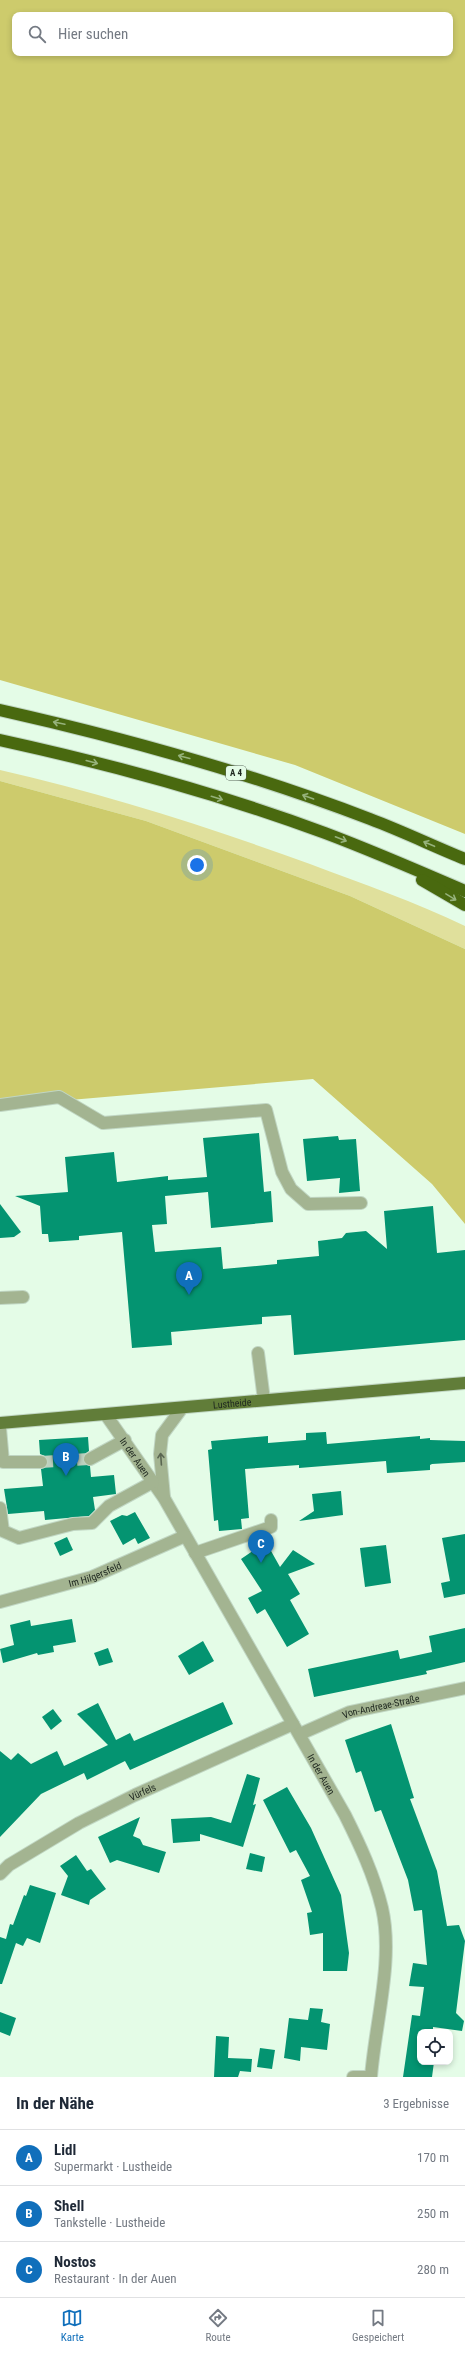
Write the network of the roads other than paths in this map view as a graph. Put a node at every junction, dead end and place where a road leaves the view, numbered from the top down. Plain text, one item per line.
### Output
1 (0, 710) edge
2 (0, 740) edge
3 (382, 855) junction
4 (465, 859) edge
5 (465, 891) edge
6 (465, 905) edge
7 (0, 1105) edge
8 (361, 1203) dead end
9 (23, 1297) dead end
10 (0, 1298) edge
11 (258, 1353) dead end
12 (465, 1383) edge
13 (264, 1400) junction
14 (182, 1408) junction
15 (106, 1415) junction
16 (0, 1422) edge
17 (0, 1428) edge
18 (125, 1440) junction
19 (90, 1459) tunnel mouth
20 (41, 1462) tunnel mouth
21 (2, 1464) edge
22 (153, 1482) junction
23 (164, 1498) junction
24 (0, 1508) edge
25 (271, 1520) dead end
26 (185, 1536) junction
27 (195, 1553) junction
28 (0, 1602) edge
29 (465, 1688) edge
30 (296, 1729) junction
31 (0, 1874) edge
32 (353, 2077) edge
33 (370, 2077) edge

4 -> 1 highway, A 4
2 -> 3 highway
3 - 5 highway
3 -> 6 highway
7 - 8 street
9 - 10 street
11 - 13 street
12 - 13 main road, Lustheide
13 - 14 main road, Lustheide
14 - 15 main road, Lustheide
23 -> 14 street, In der Auen
15 - 16 main road, Lustheide
15 - 18 street, In der Auen
17 - 21 street
18 - 19 street
18 - 22 street, In der Auen
20 - 21 street
22 - 23 street, In der Auen
22 - 24 street
23 - 26 street, In der Auen
25 - 27 street
26 - 27 street, In der Auen
26 - 28 street, Im Hilgersfeld
27 - 30 street, In der Auen
29 - 30 street, Von-Andreae-Straße
30 - 31 street, Vürfels
30 - 33 street, In der Auen
32 - 33 street

